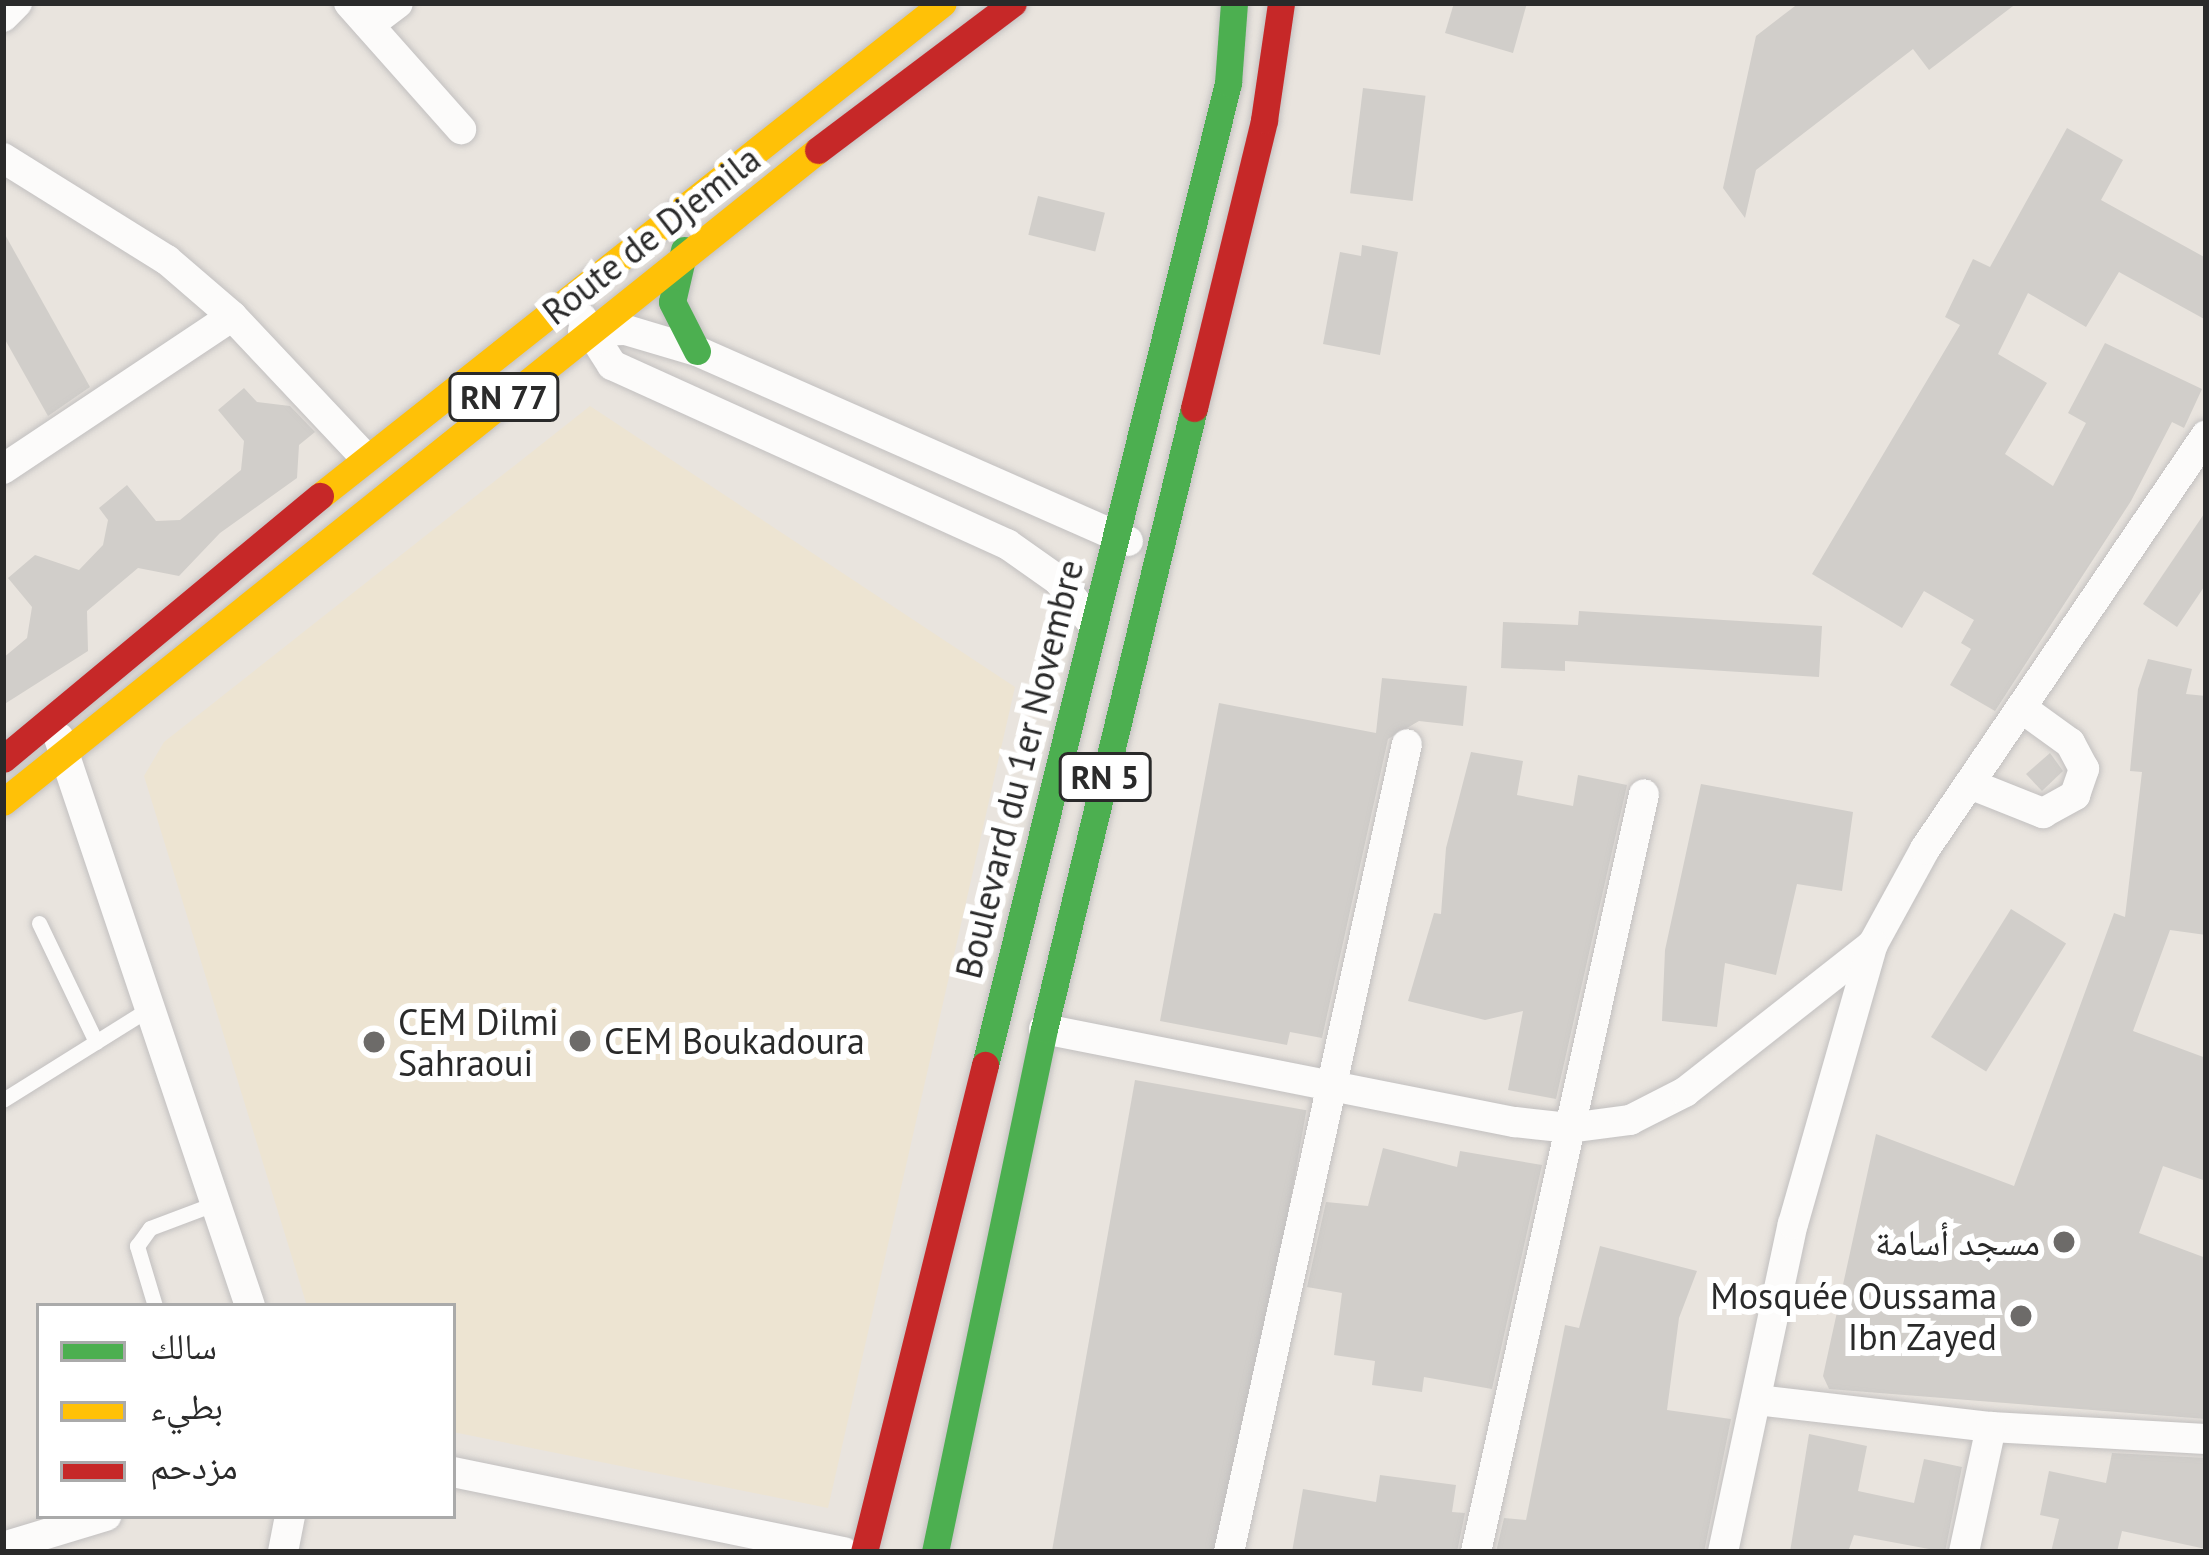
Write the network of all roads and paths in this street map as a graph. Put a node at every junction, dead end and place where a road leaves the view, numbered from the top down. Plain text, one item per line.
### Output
1 (17, 3) edge
2 (398, 3) edge
3 (1013, 3) edge
4 (1201, 3) edge
5 (1234, 3) edge
6 (1281, 3) edge
7 (929, 8) edge
8 (359, 14) edge
9 (3, 17) edge
10 (947, 56) junction
11 (1231, 62) junction
12 (460, 129) dead end
13 (3, 158) edge
14 (684, 250) junction
15 (576, 295) junction
16 (232, 316) junction
17 (1170, 325) junction
18 (586, 331) junction
19 (1213, 335) junction
20 (522, 336) junction
21 (697, 351) junction
22 (2206, 436) edge
23 (366, 458) junction
24 (3, 469) edge
25 (1113, 531) junction
26 (1154, 574) junction
27 (1093, 625) junction
28 (2023, 709) junction
29 (48, 723) junction
30 (1407, 744) dead end
31 (68, 749) junction
32 (3, 759) edge
33 (1970, 784) junction
34 (1644, 794) dead end
35 (3, 802) edge
36 (40, 923) dead end
37 (1873, 944) junction
38 (147, 1010) junction
39 (1044, 1029) junction
40 (96, 1042) junction
41 (1331, 1085) junction
42 (3, 1100) edge
43 (1569, 1128) junction
44 (214, 1204) junction
45 (153, 1303) edge
46 (249, 1303) edge
47 (1757, 1400) junction
48 (1991, 1427) junction
49 (2206, 1439) edge
50 (456, 1473) edge
51 (96, 1519) edge
52 (290, 1519) edge
53 (3, 1547) edge
54 (284, 1552) edge
55 (844, 1552) edge
56 (864, 1552) edge
57 (935, 1552) edge
58 (1229, 1552) edge
59 (1476, 1552) edge
60 (1724, 1552) edge
61 (1964, 1552) edge

1 - 9 street
2 - 8 street
3 - 10 main road, Route de Djemila / RN 77
4 - 11 main road
5 - 11 main road, Boulevard du 1er Novembre / RN 5
6 - 19 main road, RN 5
7 - 10 street
7 - 15 main road, Route de Djemila / RN 77
8 - 12 street
10 - 14 main road, Route de Djemila / RN 77
11 - 17 main road, Boulevard du 1er Novembre / RN 5
13 - 16 street
14 - 18 main road, Route de Djemila / RN 77
14 - 21 main road
15 - 18 street
15 - 20 main road, Route de Djemila / RN 77
16 - 23 street
16 - 24 street
17 - 19 main road
17 - 25 main road, Boulevard du 1er Novembre / RN 5
18 - 20 street
18 - 21 street
18 - 27 street
18 - 31 main road, Route de Djemila / RN 77
19 - 26 main road, RN 5
20 - 23 main road, Route de Djemila / RN 77
21 - 25 street
22 - 28 street
23 - 29 main road, Route de Djemila / RN 77
25 - 26 street
25 - 27 main road, Boulevard du 1er Novembre / RN 5
26 - 39 main road, RN 5
27 - 56 main road, Boulevard du 1er Novembre / RN 5
28 - 33 street
28 - 33 street
29 - 31 street
29 - 32 main road, Route de Djemila / RN 77
30 - 41 street
31 - 35 main road, Route de Djemila / RN 77
31 - 38 street
33 - 37 street
34 - 43 street
36 - 40 lane
37 - 43 street
37 - 47 street
38 - 40 lane
38 - 44 street
39 - 41 street
39 - 57 main road, RN 5
40 - 42 lane
41 - 43 street
41 - 58 street
43 - 59 street
44 - 45 lane
44 - 46 street
47 - 48 street
47 - 60 street
48 - 49 street
48 - 61 street
50 - 55 street
51 - 53 street
52 - 54 street

